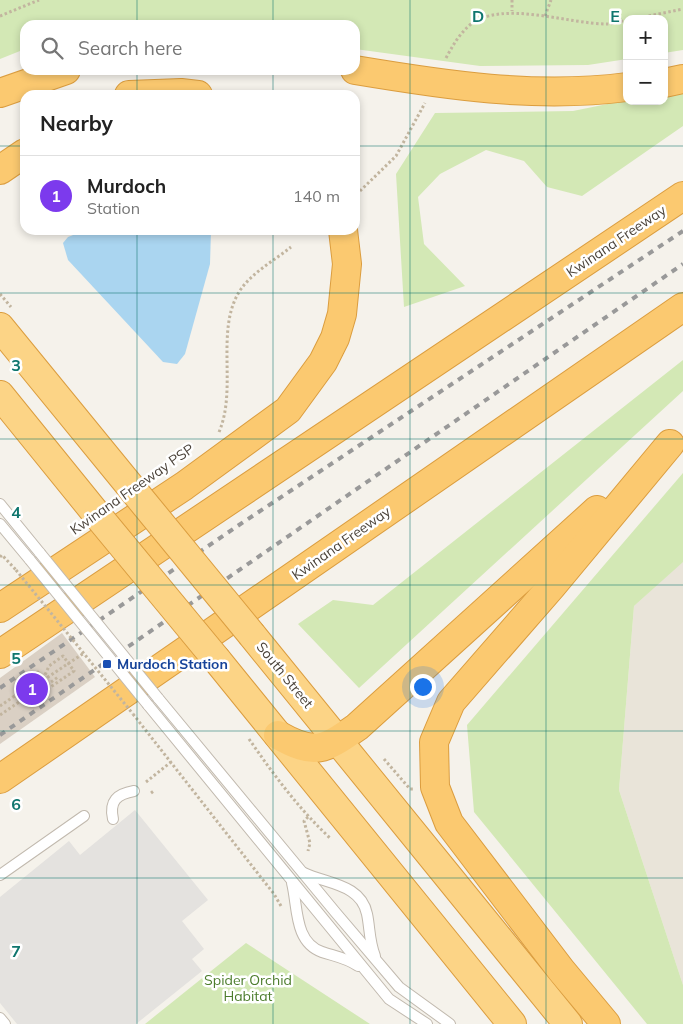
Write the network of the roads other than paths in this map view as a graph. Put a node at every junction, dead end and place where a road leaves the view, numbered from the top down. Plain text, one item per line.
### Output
1 (360, 71) edge
2 (51, 75) edge
3 (683, 79) edge
4 (668, 82) edge
5 (623, 87) edge
6 (0, 92) edge
7 (20, 136) edge
8 (0, 148) edge
9 (20, 156) edge
10 (0, 170) edge
11 (683, 196) edge
12 (344, 235) edge
13 (683, 307) edge
14 (0, 327) edge
15 (0, 394) edge
16 (676, 438) edge
17 (0, 504) edge
18 (0, 524) edge
19 (0, 608) edge
20 (0, 654) edge
21 (278, 735) junction
22 (338, 740) junction
23 (0, 779) edge
24 (134, 790) dead end
25 (84, 816) dead end
26 (112, 819) dead end
27 (302, 872) junction
28 (0, 875) edge
29 (292, 880) junction
30 (335, 885) junction
31 (316, 890) junction
32 (306, 898) junction
33 (299, 922) junction
34 (367, 927) junction
35 (359, 942) junction
36 (349, 950) junction
37 (331, 954) junction
38 (377, 962) junction
39 (367, 972) junction
40 (0, 1018) edge
41 (5, 1024) edge
42 (427, 1024) edge
43 (450, 1024) edge
44 (512, 1024) edge
45 (568, 1024) edge
46 (606, 1024) edge

1 - 5 highway
2 - 6 highway
3 - 4 highway
7 - 8 highway
9 - 10 highway
11 - 20 highway, Kwinana Freeway
12 - 19 highway
13 - 23 highway, Kwinana Freeway
14 - 22 highway, South Street, bridge
15 - 21 highway, bridge
16 - 22 highway
16 - 46 highway
17 - 27 lane, bridge
18 - 29 lane, bridge
21 - 22 highway
21 - 44 highway
22 - 45 highway, South Street
24 - 26 lane
25 - 28 lane
27 - 30 lane
27 - 31 lane
29 - 32 lane
29 - 33 lane
30 - 31 lane
30 - 34 lane
31 - 32 lane
31 - 35 lane
32 - 33 lane
32 - 36 lane
33 - 37 lane
34 - 35 lane
34 - 38 lane
35 - 36 lane
35 - 38 lane
36 - 37 lane
36 - 39 lane
37 - 39 lane
38 - 43 lane
39 - 42 lane
40 - 41 lane

